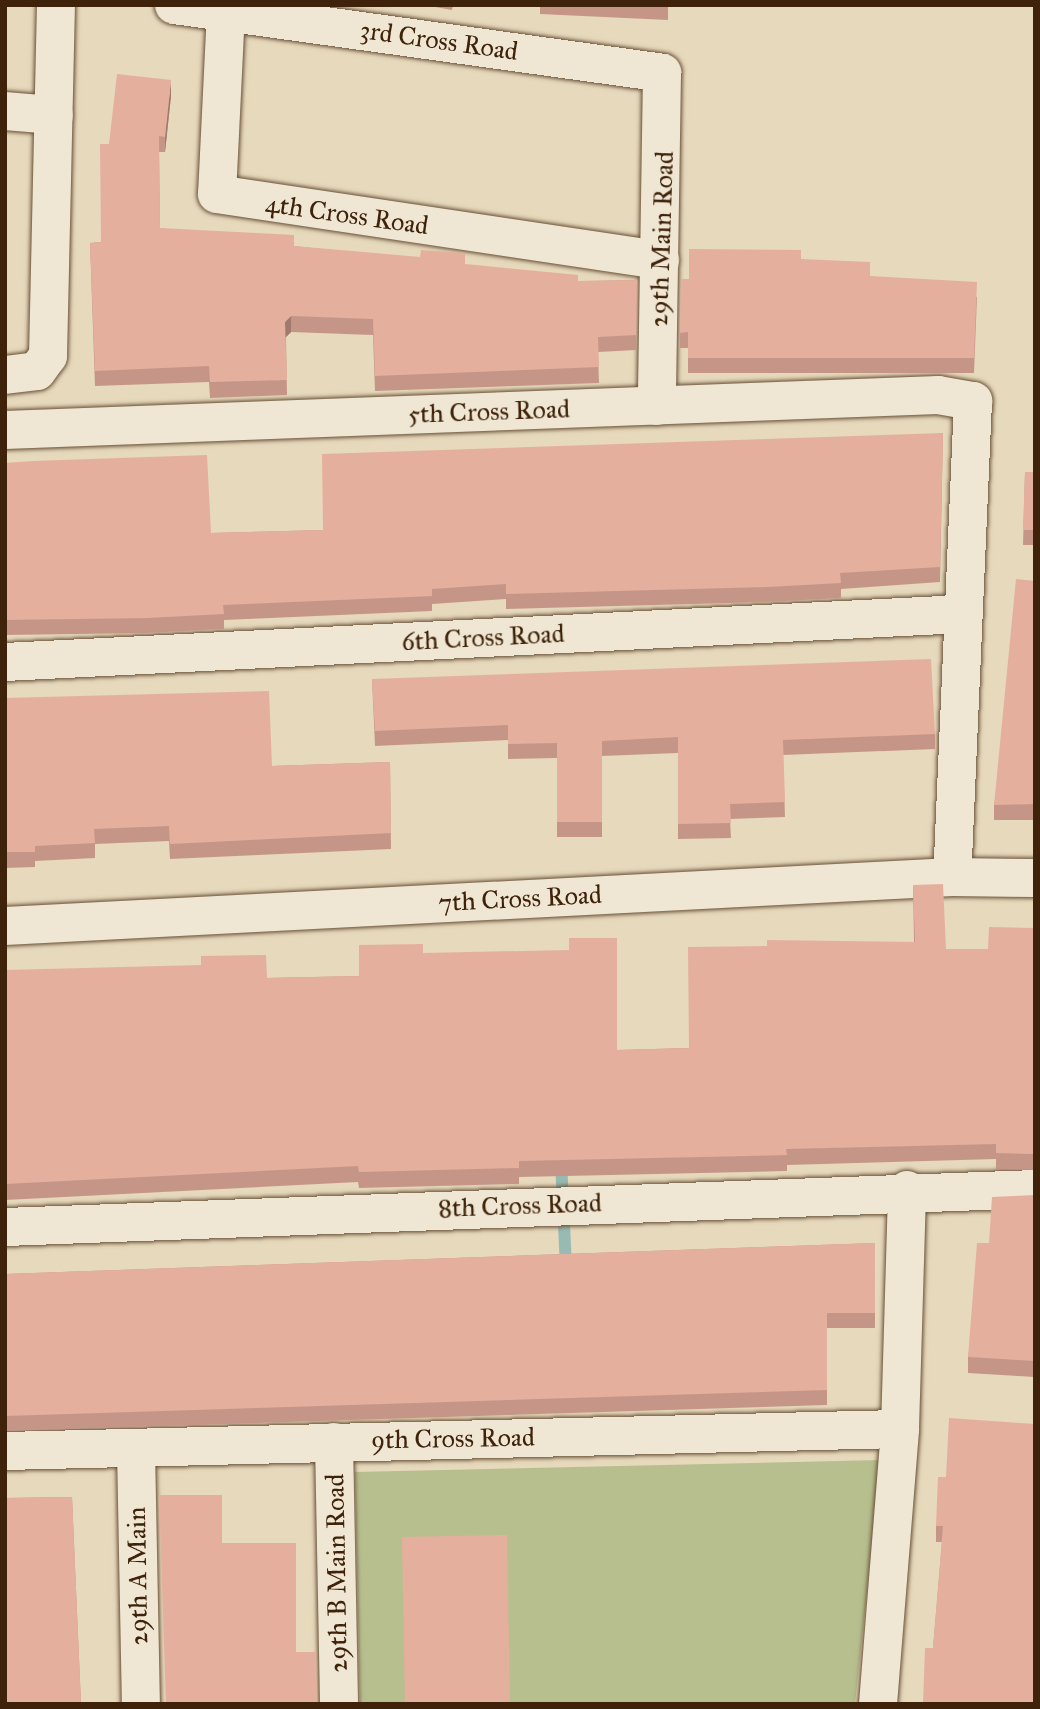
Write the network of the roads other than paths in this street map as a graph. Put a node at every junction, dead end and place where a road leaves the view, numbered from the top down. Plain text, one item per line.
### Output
1 (56, 5) edge
2 (174, 5) edge
3 (226, 11) junction
4 (662, 73) joint
5 (5, 111) edge
6 (54, 116) junction
7 (660, 260) junction
8 (5, 375) edge
9 (657, 406) junction
10 (5, 430) edge
11 (961, 614) junction
12 (5, 662) edge
13 (951, 877) junction
14 (1035, 878) edge
15 (5, 926) edge
16 (1035, 1189) edge
17 (908, 1190) junction
18 (5, 1227) edge
19 (900, 1429) junction
20 (334, 1442) junction
21 (136, 1449) junction
22 (5, 1451) edge
23 (141, 1704) edge
24 (339, 1704) edge
25 (878, 1704) edge

1 - 6 street
2 - 3 street, 3rd Cross Road
3 - 4 street, 3rd Cross Road
3 - 7 street, 4th Cross Road
4 - 7 street, 29th Main Road
5 - 6 street
6 - 8 street
7 - 9 street, 29th Main Road
9 - 10 street, 5th Cross Road
9 - 11 street, 5th Cross Road
11 - 12 street, 6th Cross Road
11 - 13 street
13 - 14 street, 7th Cross Road
13 - 15 street, 7th Cross Road
16 - 17 street, 8th Cross Road
17 - 18 street, 8th Cross Road
17 - 19 street
19 - 20 street, 9th Cross Road
19 - 25 street
20 - 21 street, 9th Cross Road
20 - 24 street, 29th B Main Road
21 - 22 street, 9th Cross Road
21 - 23 street, 29th A Main

